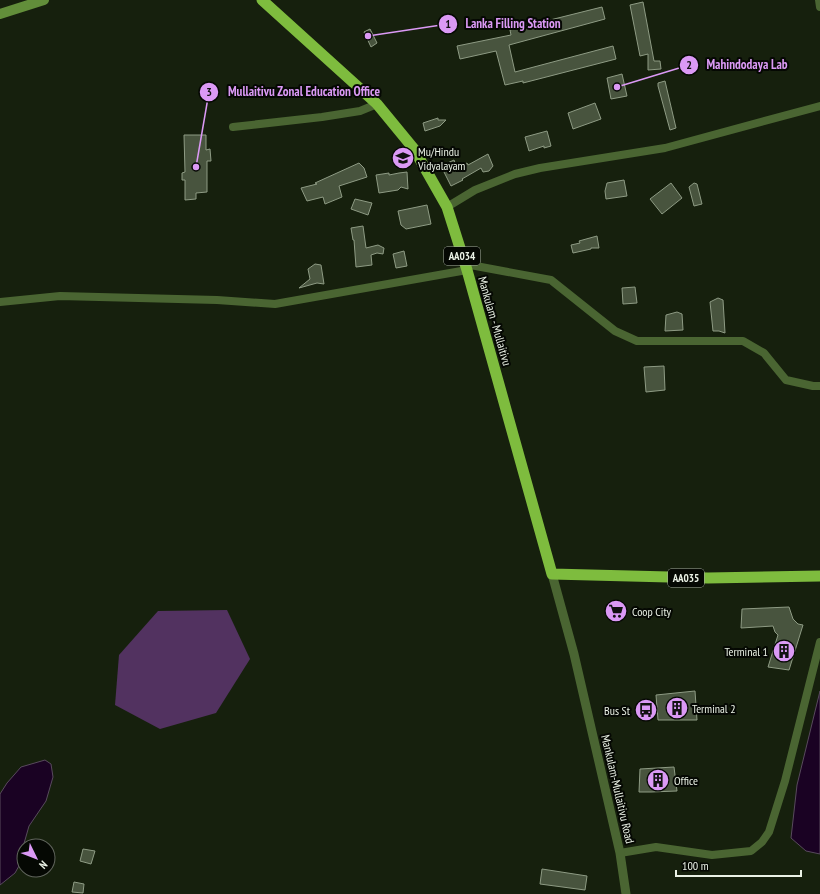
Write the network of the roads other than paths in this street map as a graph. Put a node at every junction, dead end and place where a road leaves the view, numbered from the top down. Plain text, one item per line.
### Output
1 (44, 0) edge
2 (262, 0) edge
3 (819, 0) edge
4 (820, 7) edge
5 (0, 14) edge
6 (378, 104) junction
7 (820, 106) edge
8 (232, 127) dead end
9 (447, 207) junction
10 (466, 267) junction
11 (0, 302) edge
12 (820, 386) edge
13 (552, 574) junction
14 (820, 576) edge
15 (820, 642) edge
16 (620, 853) junction
17 (626, 894) edge

1 - 5 main road
2 - 6 highway, Mankulam - Mullaitivu / AA034
3 - 4 street
6 - 8 street
6 - 9 highway, Mankulam - Mullaitivu / AA034
7 - 9 street
9 - 10 highway, Mankulam - Mullaitivu / AA034
10 - 11 street
10 - 12 street
10 - 13 highway, Mankulam - Mullaitivu / AA034
13 - 14 highway, AA035
13 - 16 street, Mankulam-Mullaitivu Road
15 - 16 street
16 - 17 street, Mankulam-Mullaitivu Road

